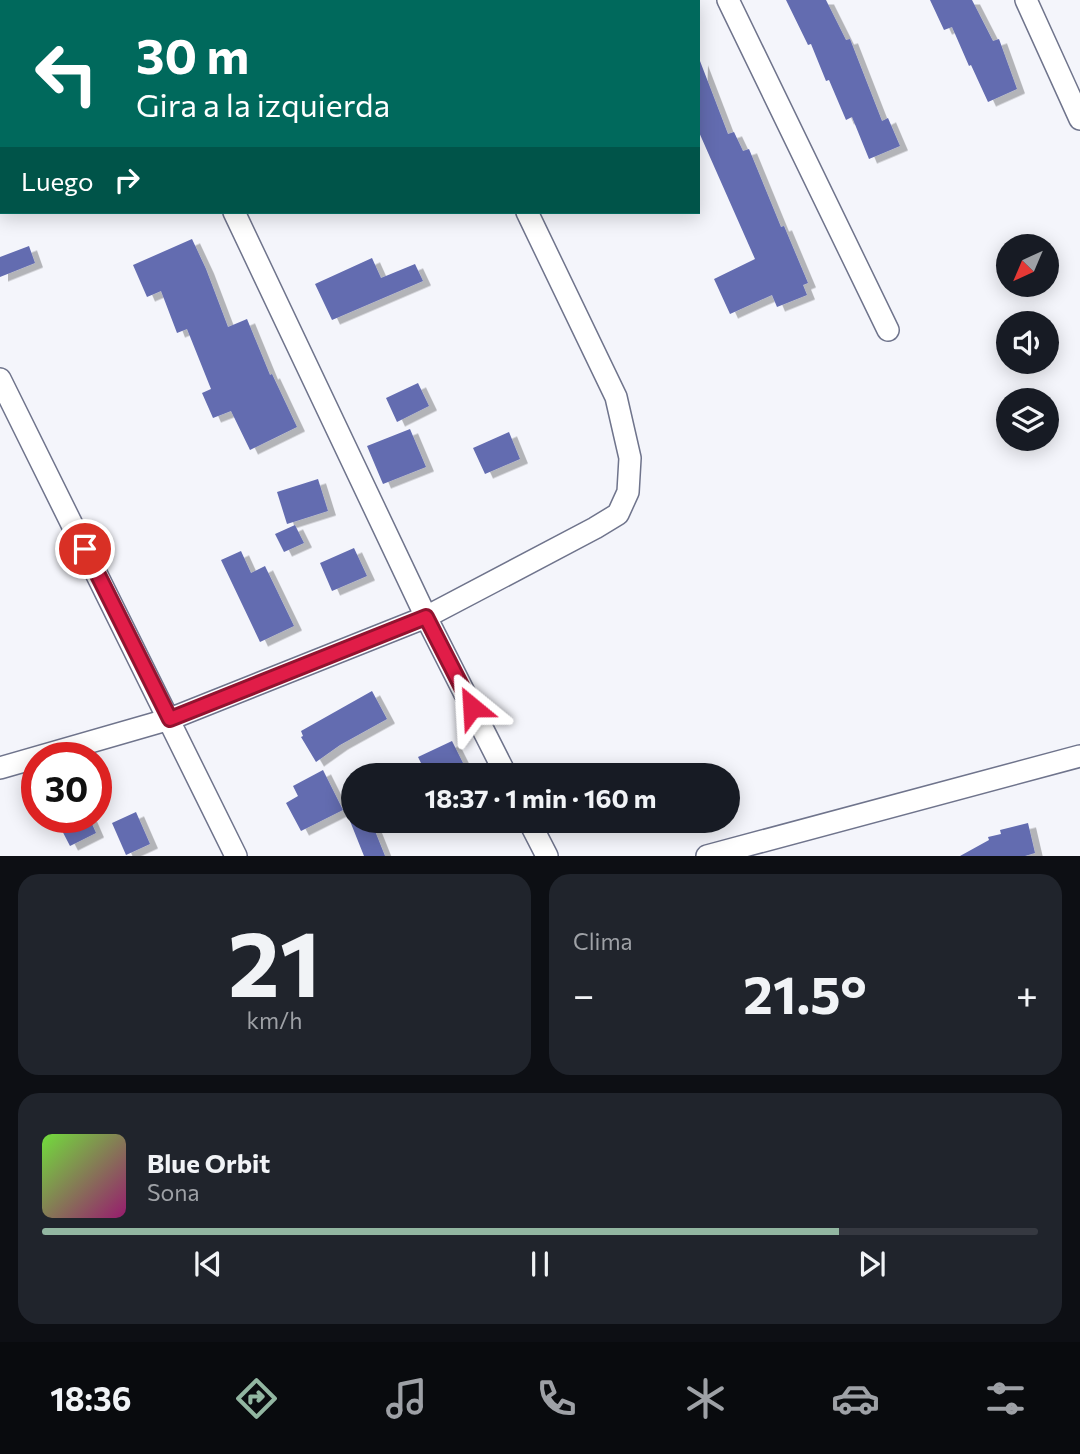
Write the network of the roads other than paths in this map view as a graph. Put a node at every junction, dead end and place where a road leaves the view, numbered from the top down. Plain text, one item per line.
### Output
1 (728, 0) edge
2 (1026, 0) edge
3 (1080, 119) edge
4 (235, 214) edge
5 (528, 214) edge
6 (888, 330) dead end
7 (0, 379) edge
8 (426, 617) junction
9 (170, 719) junction
10 (1080, 756) edge
11 (500, 763) edge
12 (0, 768) edge
13 (535, 833) edge
14 (236, 856) edge
15 (547, 856) edge
16 (707, 856) edge

1 - 6 street
2 - 3 street
4 - 8 street
5 - 8 street
7 - 9 street
8 - 9 street
8 - 11 street
9 - 12 street
9 - 14 street
10 - 16 street
13 - 15 street

